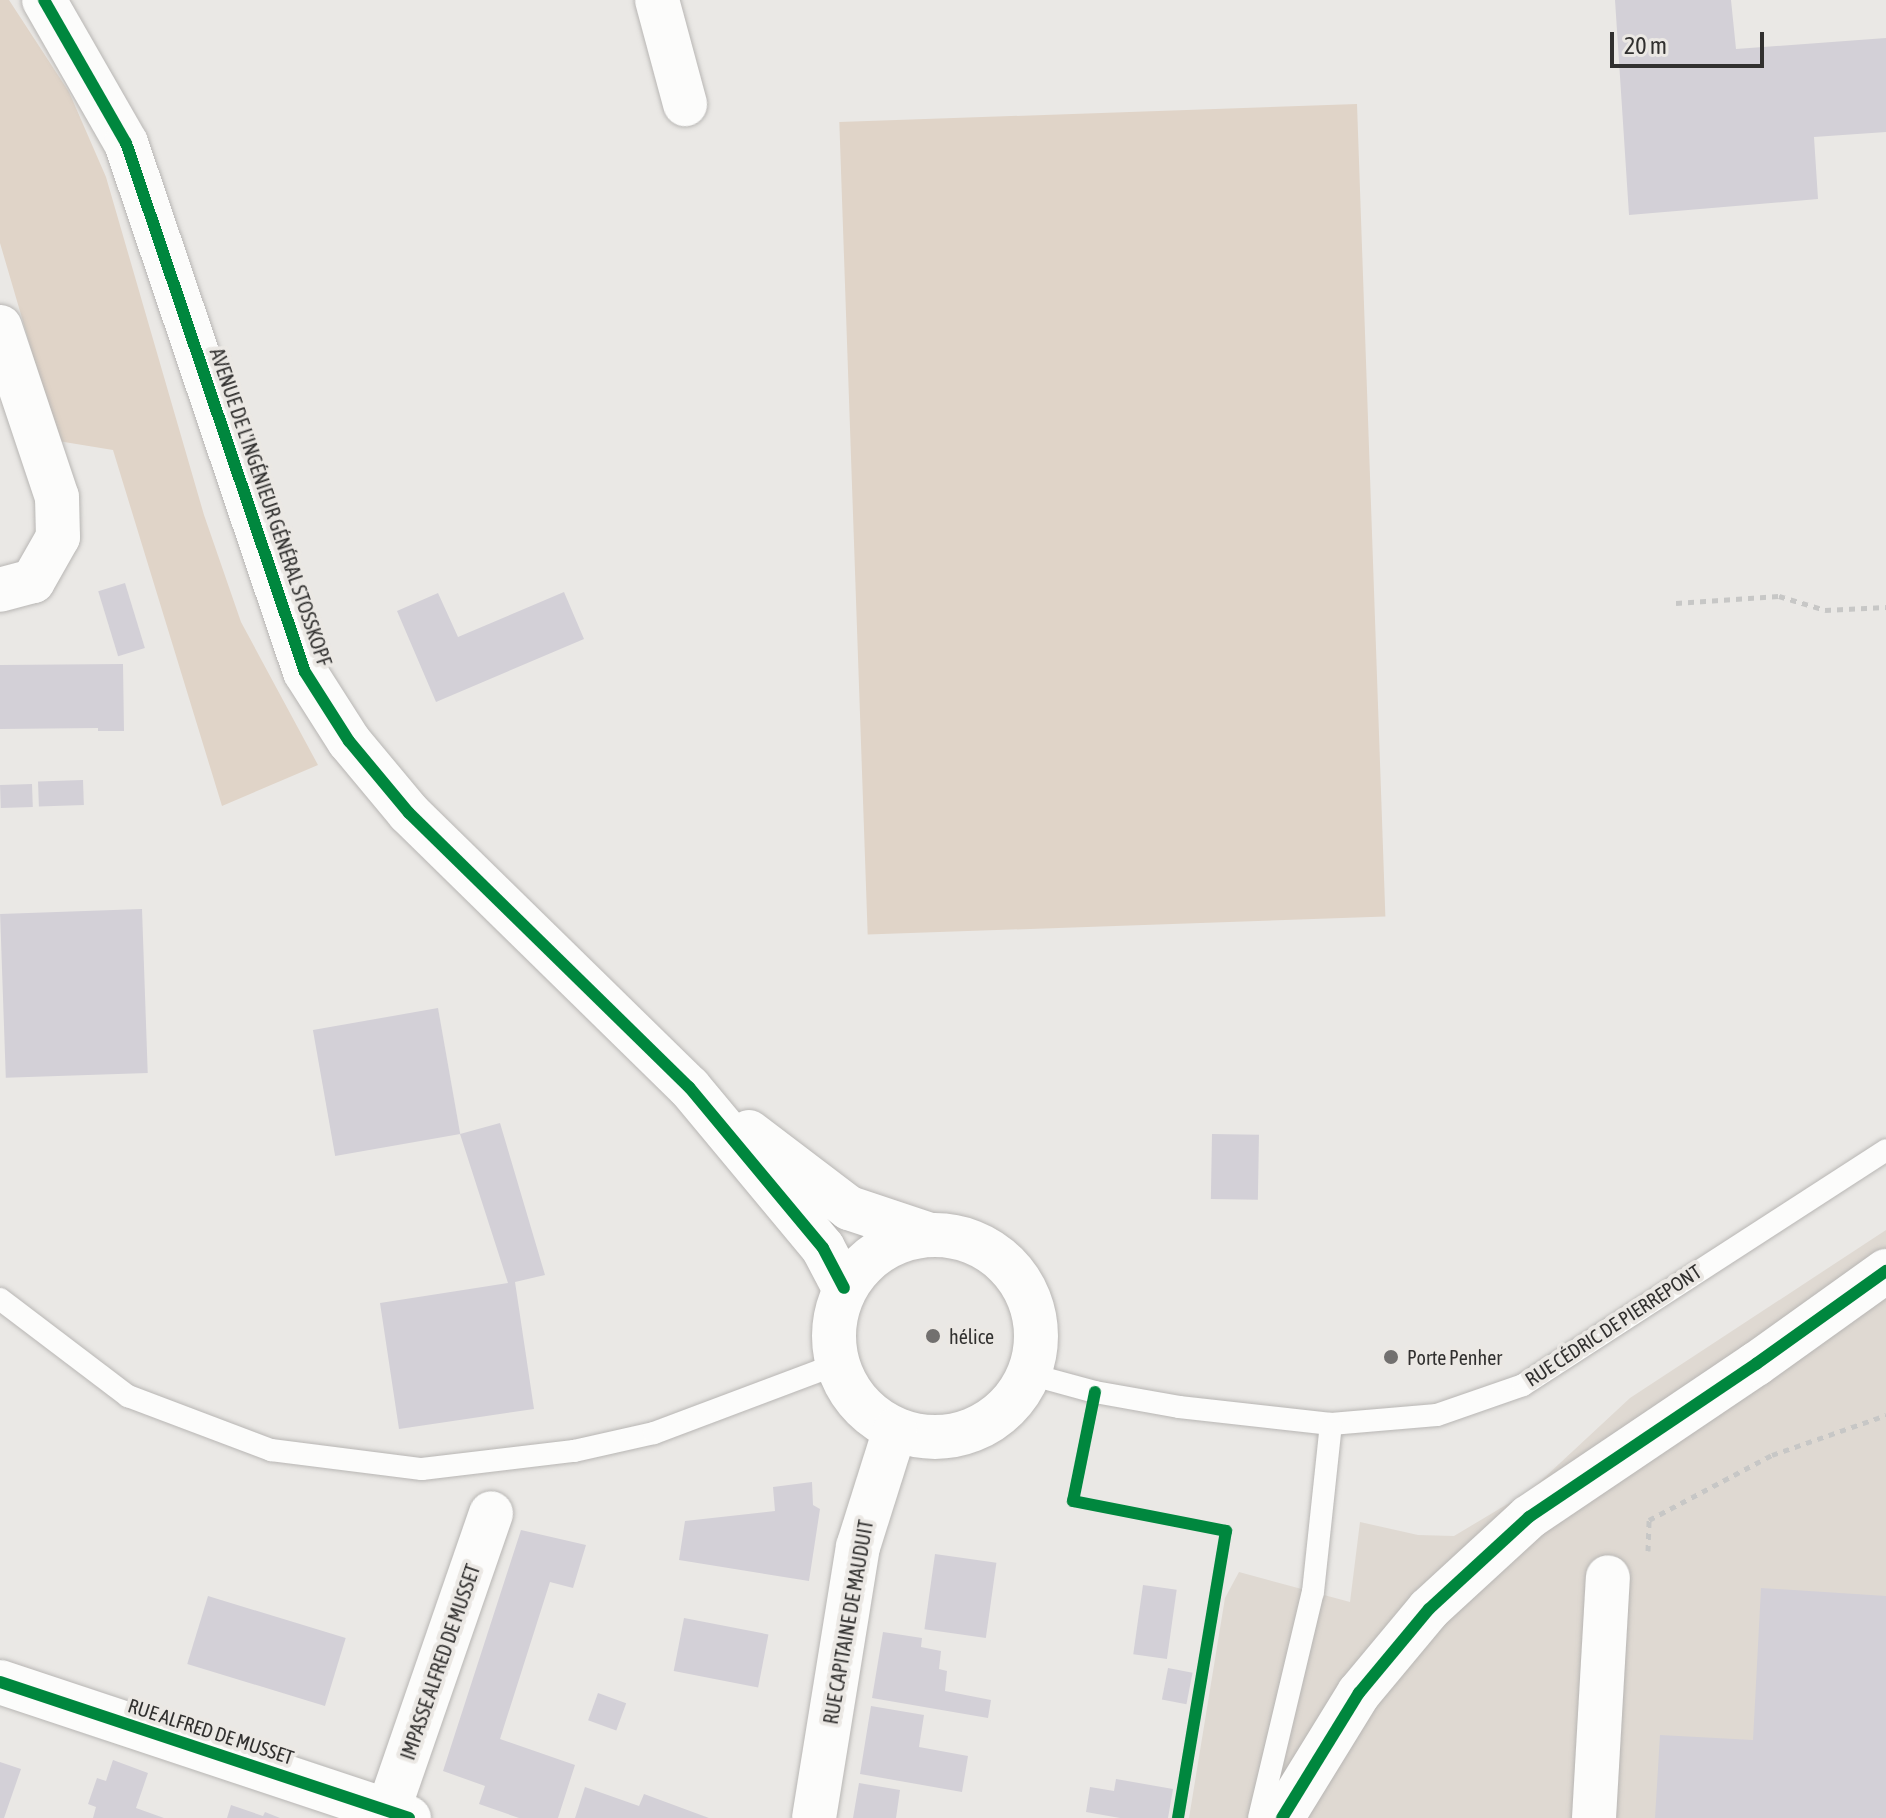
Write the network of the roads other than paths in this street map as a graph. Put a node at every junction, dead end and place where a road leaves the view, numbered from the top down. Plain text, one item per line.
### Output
1 (44, 0) edge
2 (657, 0) edge
3 (685, 104) dead end
4 (0, 327) edge
5 (17, 586) edge
6 (689, 1087) junction
7 (1886, 1150) edge
8 (927, 1234) junction
9 (1886, 1271) edge
10 (844, 1288) junction
11 (0, 1299) edge
12 (838, 1364) junction
13 (1029, 1374) junction
14 (1331, 1424) junction
15 (895, 1430) junction
16 (491, 1513) dead end
17 (1628, 1570) road end
18 (0, 1682) edge
19 (399, 1814) edge
20 (814, 1818) edge
21 (1259, 1818) edge
22 (1282, 1818) edge
23 (1594, 1818) edge

1 - 6 street, AVENUE DE L'INGÉNIEUR GÉNÉRAL STOSSKOPF
2 - 3 street
4 - 5 street
6 - 8 street, AVENUE DE L'INGÉNIEUR GÉNÉRAL STOSSKOPF
6 - 10 street, AVENUE DE L'INGÉNIEUR GÉNÉRAL STOSSKOPF
7 - 14 lane, RUE CÉDRIC DE PIERREPONT
8 - 10 street
8 - 13 street
9 - 22 street
10 - 12 street
11 - 12 lane
12 - 15 street
13 - 14 lane, RUE CÉDRIC DE PIERREPONT
13 - 15 street
14 - 21 lane
15 - 20 street, RUE CAPITAINE DE MAUDUIT
16 - 19 street, IMPASSE ALFRED DE MUSSET
17 - 23 street
18 - 19 street, RUE ALFRED DE MUSSET

